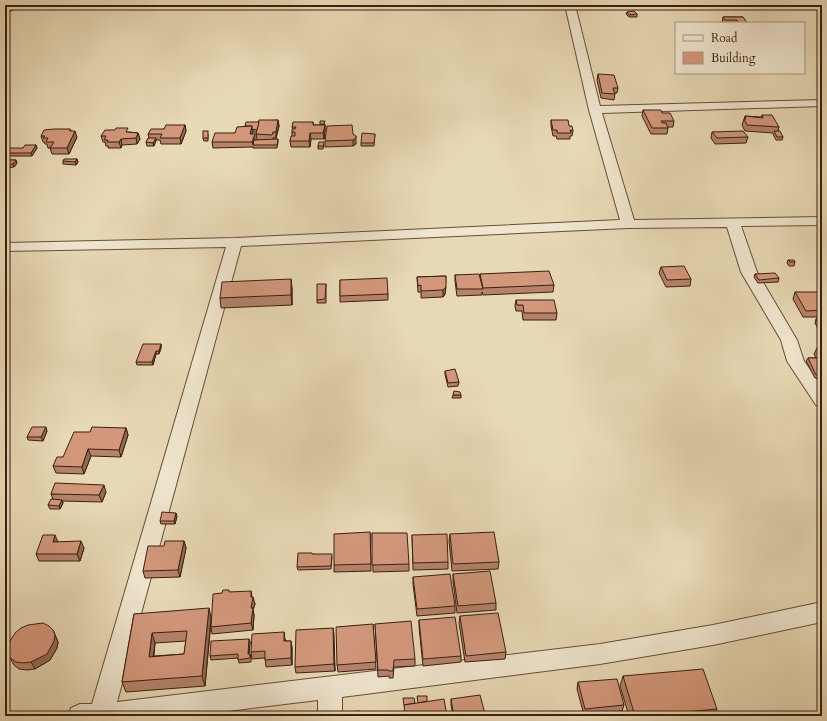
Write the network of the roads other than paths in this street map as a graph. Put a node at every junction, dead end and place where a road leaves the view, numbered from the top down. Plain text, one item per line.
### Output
1 (16, 5) edge
2 (570, 5) edge
3 (5, 11) edge
4 (822, 102) edge
5 (595, 110) junction
6 (822, 221) edge
7 (733, 222) junction
8 (628, 224) junction
9 (235, 242) junction
10 (5, 247) edge
11 (822, 401) edge
12 (822, 612) edge
13 (330, 688) junction
14 (94, 716) edge
15 (330, 716) edge

1 - 3 street
2 - 5 street
4 - 5 street
5 - 8 street
6 - 7 street
7 - 8 street
7 - 11 street
8 - 9 street
9 - 10 street
9 - 14 street
12 - 13 street
13 - 14 street
13 - 15 street

